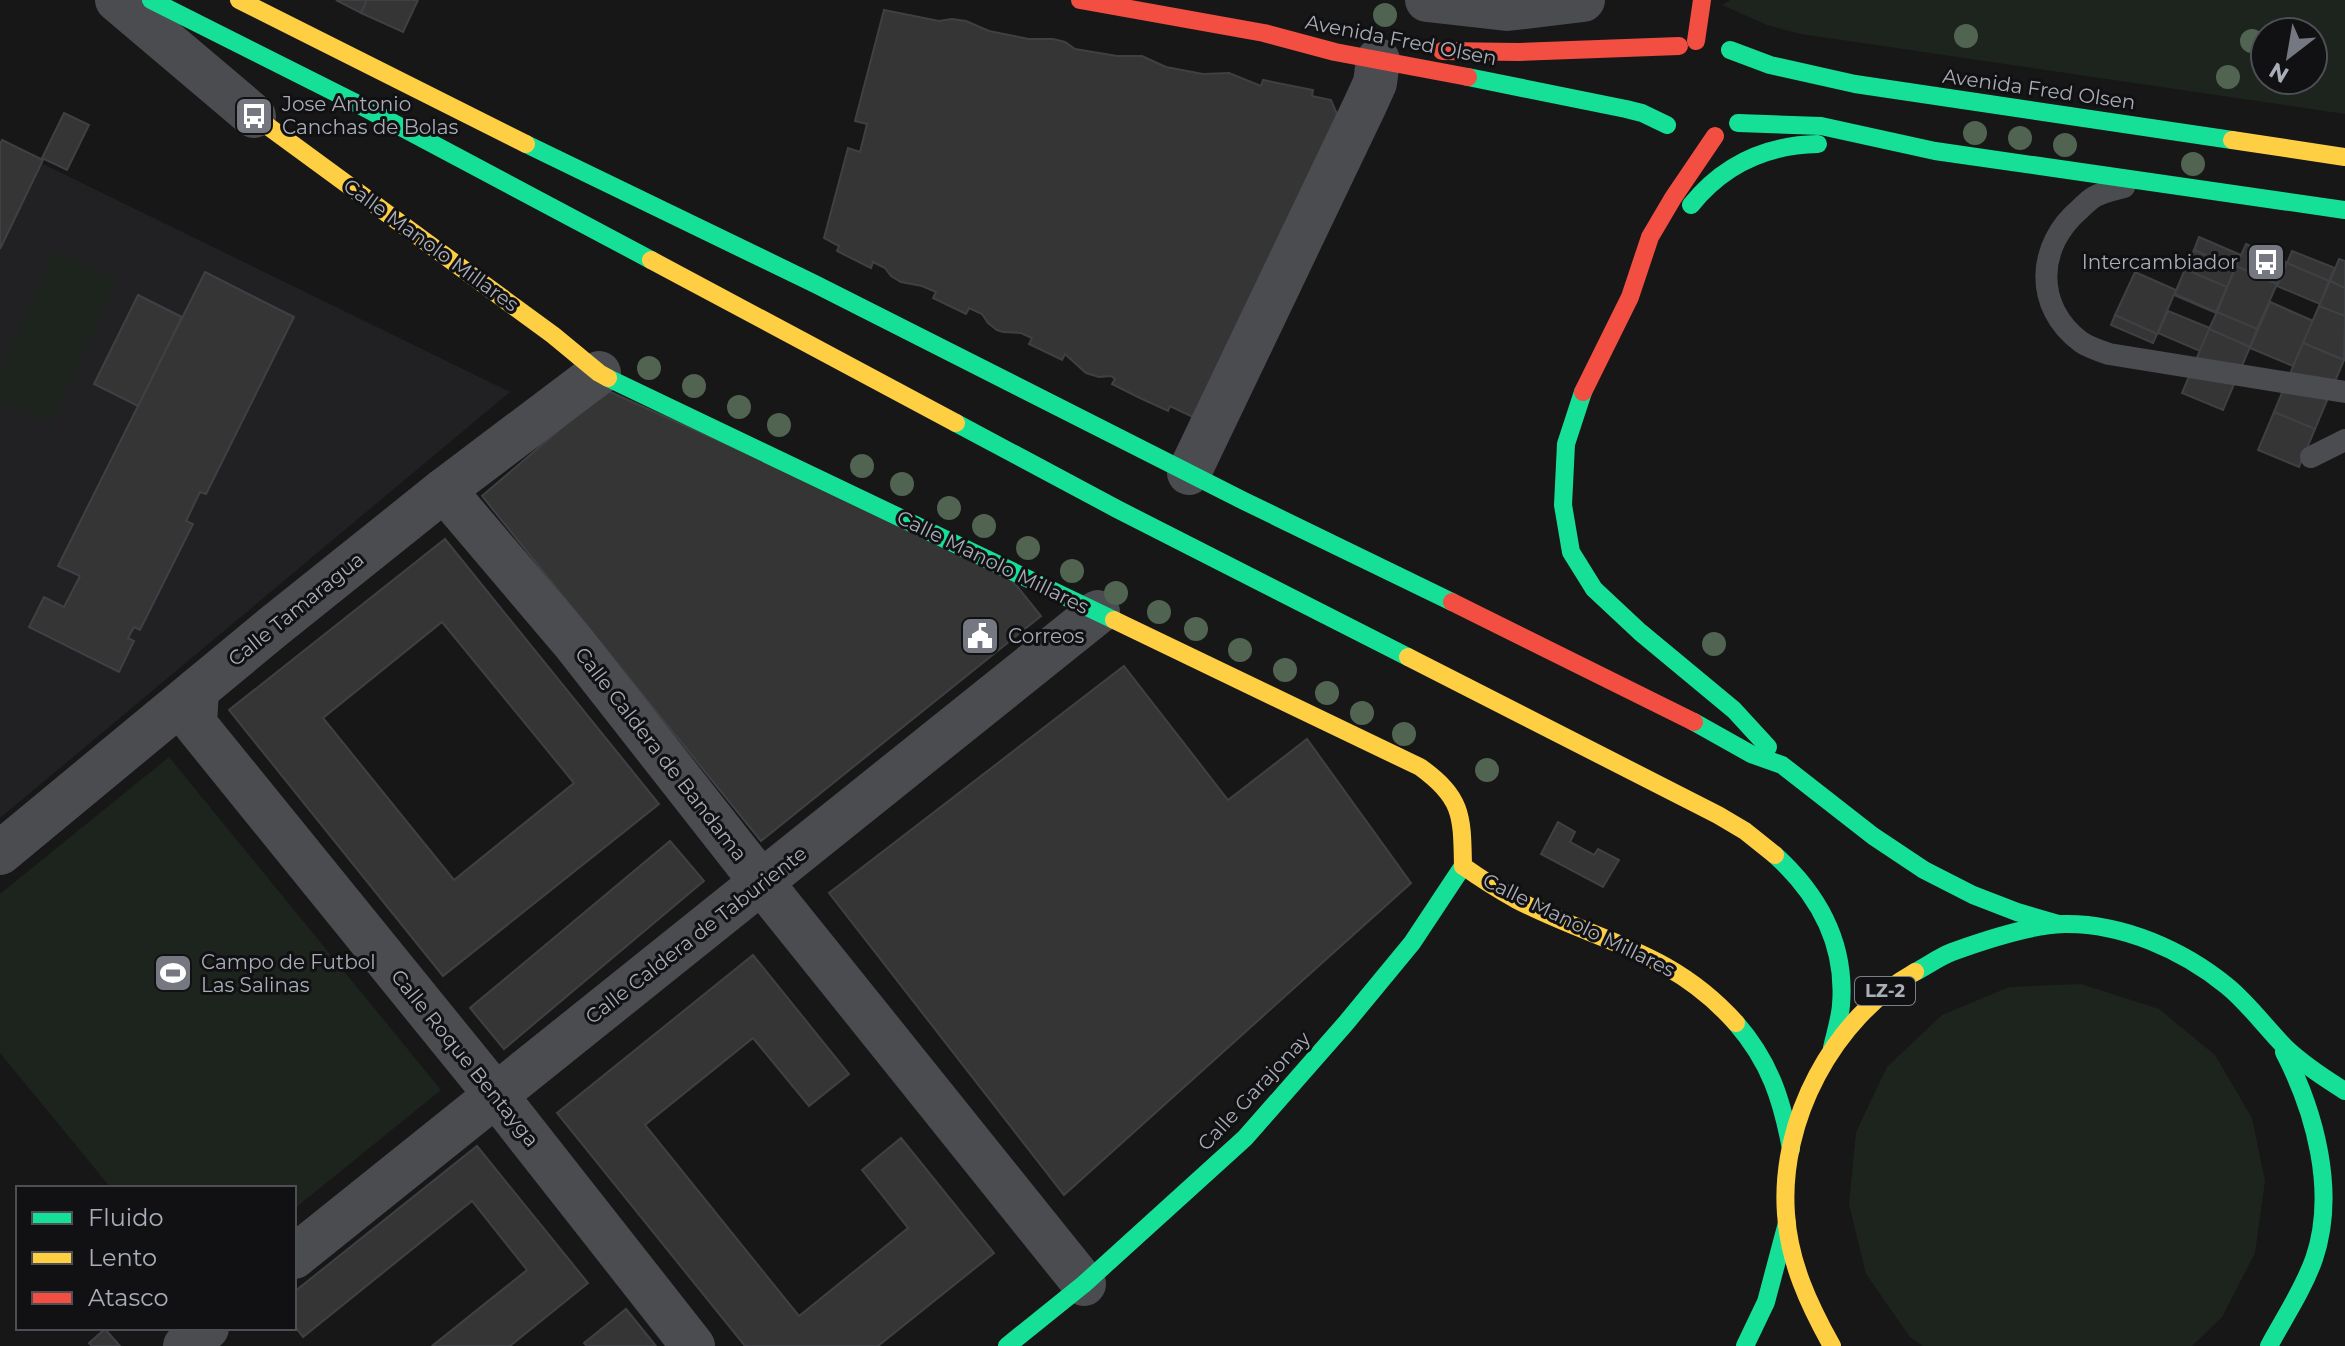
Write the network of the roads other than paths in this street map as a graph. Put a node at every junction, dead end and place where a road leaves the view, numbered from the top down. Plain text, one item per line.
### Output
1 (117, 0) edge
2 (151, 0) edge
3 (239, 0) edge
4 (1080, 0) edge
5 (1427, 0) edge
6 (1583, 0) edge
7 (1702, 0) edge
8 (1264, 33) junction
9 (1687, 43) junction
10 (1730, 50) junction
11 (1401, 52) junction
12 (1661, 62) dead end
13 (1746, 74) dead end
14 (1653, 97) dead end
15 (1748, 104) dead end
16 (254, 116) joint
17 (1738, 123) junction
18 (1679, 132) junction
19 (1715, 136) junction
20 (1935, 151) junction
21 (2345, 157) edge
22 (2144, 180) junction
23 (2345, 210) edge
24 (1630, 297) junction
25 (599, 373) junction
26 (2345, 392) edge
27 (2345, 440) edge
28 (2311, 457) dead end
29 (1189, 473) junction
30 (444, 490) junction
31 (1098, 612) junction
32 (197, 690) junction
33 (1782, 765) junction
34 (0, 853) edge
35 (1463, 866) junction
36 (762, 883) junction
37 (2058, 924) junction
38 (2261, 1021) junction
39 (1832, 1048) junction
40 (2345, 1091) edge
41 (495, 1094) junction
42 (1791, 1149) junction
43 (1787, 1223) junction
44 (2338, 1235) dead end
45 (296, 1255) edge
46 (2314, 1260) junction
47 (1084, 1284) junction
48 (693, 1346) edge
49 (1007, 1346) edge
50 (1745, 1346) edge
51 (1832, 1346) edge
52 (2269, 1346) edge

1 - 16 street, Calle Manolo Millares
2 - 39 main road
3 - 29 main road
4 - 8 main road, Avenida Fred Olsen
5 - 6 street
7 - 9 main road
8 - 11 main road, Avenida Fred Olsen
8 - 11 main road, Avenida Fred Olsen
9 - 10 main road, Avenida Fred Olsen
9 - 11 main road, Avenida Fred Olsen
9 - 12 main road
10 - 13 main road
10 - 21 main road, Avenida Fred Olsen
11 - 18 main road, Avenida Fred Olsen
11 - 29 street
14 - 18 main road
15 - 17 main road
16 - 25 main road, Calle Manolo Millares
17 - 19 main road
17 - 20 main road
18 - 19 main road
19 - 24 main road
20 - 22 main road
20 - 24 main road
22 - 23 main road
22 - 26 lane
24 - 33 main road
25 - 30 street, Calle Tamaragua
25 - 31 main road, Calle Manolo Millares
27 - 28 lane
29 - 33 main road
30 - 32 street, Calle Tamaragua
30 - 36 street, Calle Caldera de Bandama
31 - 35 main road, Calle Manolo Millares
31 - 36 street, Calle Caldera de Taburiente
32 - 34 street, Calle Tamaragua
32 - 41 street, Calle Roque Bentayga
33 - 37 main road
35 - 42 main road, Calle Manolo Millares
35 - 47 main road, Calle Garajonay
36 - 41 street, Calle Caldera de Taburiente
36 - 47 street, Calle Caldera de Bandama
37 - 38 main road, LZ-2
37 - 39 main road, LZ-2
38 - 40 main road, LZ-2
38 - 46 main road, LZ-2
39 - 42 main road, LZ-2
41 - 45 street, Calle Caldera de Taburiente
41 - 48 street, Calle Roque Bentayga
42 - 43 main road, LZ-2
43 - 50 main road
43 - 51 main road, LZ-2
44 - 46 main road, LZ-2
46 - 52 main road, LZ-2
47 - 49 main road, Calle Garajonay

